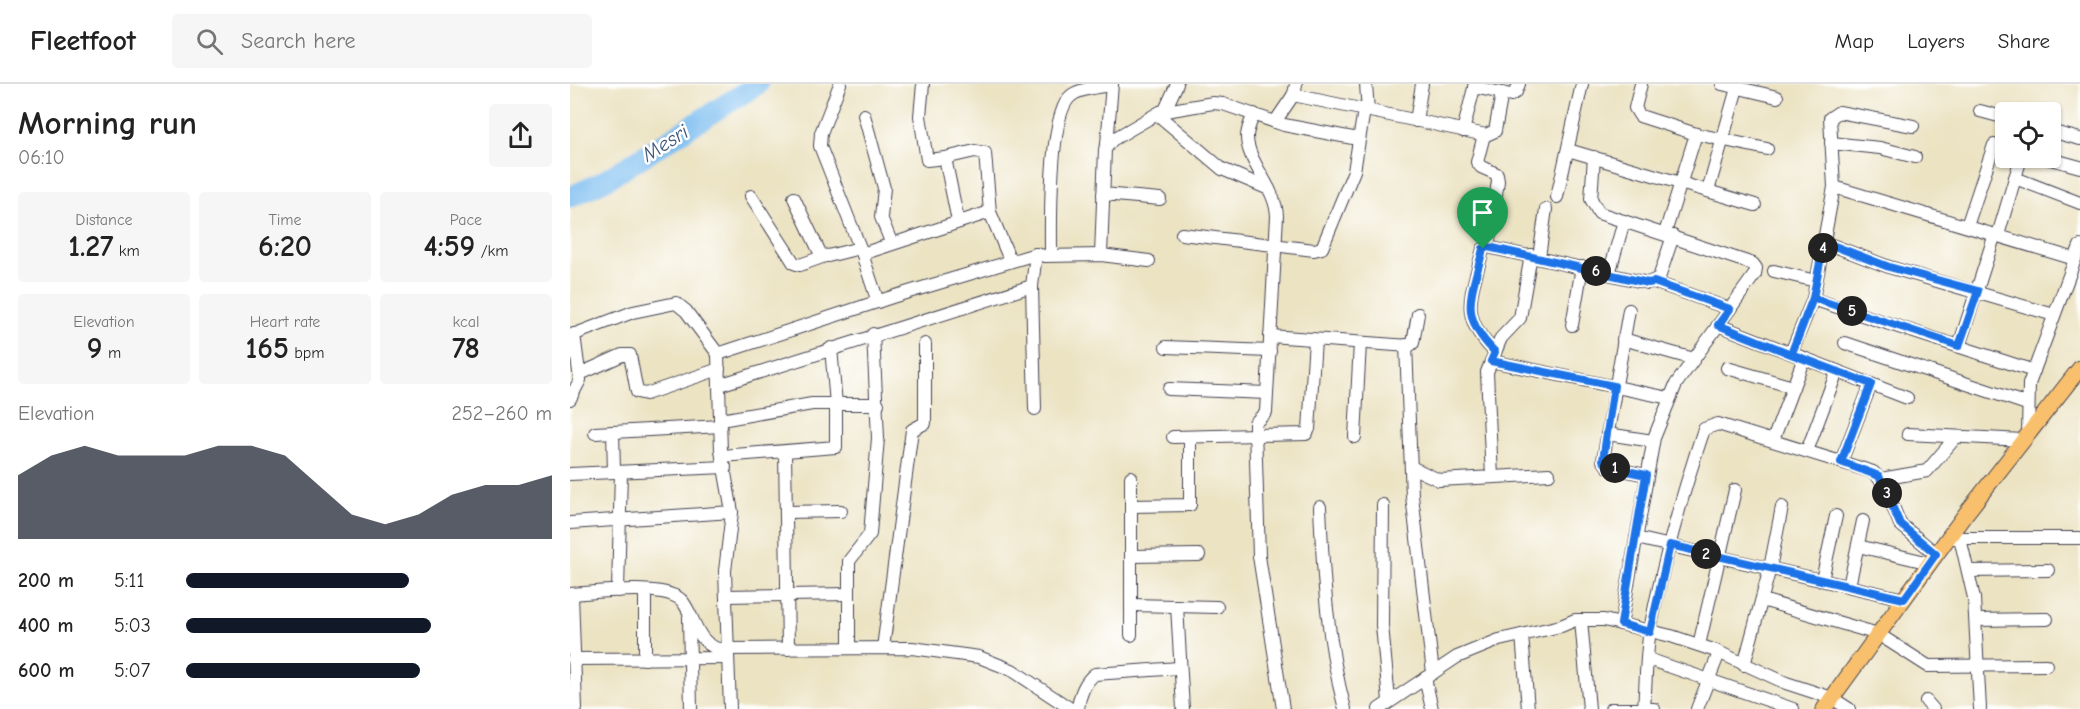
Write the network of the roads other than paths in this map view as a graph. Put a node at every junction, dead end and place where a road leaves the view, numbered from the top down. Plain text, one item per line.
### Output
1 (840, 84) edge
2 (923, 84) edge
3 (1112, 84) edge
4 (1177, 84) edge
5 (1366, 84) edge
6 (1422, 84) edge
7 (1519, 84) edge
8 (1582, 84) edge
9 (1641, 84) edge
10 (1722, 84) edge
11 (1474, 86) edge
12 (1737, 88) junction
13 (1295, 90) edge
14 (1502, 93) junction
15 (1777, 97) dead end
16 (1366, 110) junction
17 (1980, 111) dead end
18 (1161, 112) junction
19 (1254, 114) junction
20 (864, 115) dead end
21 (1995, 115) edge
22 (1416, 121) junction
23 (1275, 122) junction
24 (1913, 126) dead end
25 (1463, 131) junction
26 (1696, 134) junction
27 (2061, 134) edge
28 (1484, 135) junction
29 (1358, 139) junction
30 (2080, 139) edge
31 (1723, 140) junction
32 (1831, 143) junction
33 (1107, 144) junction
34 (1994, 145) dead end
35 (1767, 149) dead end
36 (1568, 150) junction
37 (1593, 157) junction
38 (945, 158) junction
39 (1915, 158) dead end
40 (2061, 162) edge
41 (2080, 167) edge
42 (2018, 168) edge
43 (2015, 178) junction
44 (1681, 183) junction
45 (1834, 187) junction
46 (1269, 189) junction
47 (1708, 191) junction
48 (1103, 194) junction
49 (751, 196) dead end
50 (1557, 197) dead end
51 (794, 198) dead end
52 (1160, 199) dead end
53 (2080, 203) edge
54 (1755, 205) dead end
55 (1546, 209) dead end
56 (990, 212) junction
57 (958, 221) junction
58 (1624, 221) junction
59 (1967, 226) junction
60 (1182, 234) dead end
61 (1669, 235) junction
62 (1997, 235) junction
63 (891, 242) junction
64 (1824, 242) junction
65 (1275, 245) junction
66 (2080, 246) edge
67 (1488, 247) junction
68 (862, 253) junction
69 (1036, 254) junction
70 (1051, 254) junction
71 (1101, 255) junction
72 (825, 256) junction
73 (1535, 256) junction
74 (1010, 260) junction
75 (2075, 260) junction
76 (1149, 261) dead end
77 (1582, 267) junction
78 (1774, 271) dead end
79 (1609, 274) junction
80 (1816, 281) junction
81 (1654, 282) junction
82 (1032, 286) junction
83 (1978, 291) junction
84 (1813, 298) junction
85 (878, 302) junction
86 (1730, 309) junction
87 (1629, 310) dead end
88 (1418, 314) dead end
89 (2054, 315) junction
90 (1572, 325) dead end
91 (1718, 325) junction
92 (873, 334) junction
93 (572, 335) edge
94 (1270, 336) junction
95 (1623, 339) junction
96 (1315, 340) junction
97 (1360, 343) junction
98 (1845, 343) dead end
99 (925, 344) dead end
100 (1406, 345) junction
101 (1959, 346) junction
102 (1166, 347) dead end
103 (831, 348) junction
104 (1270, 351) junction
105 (718, 354) junction
106 (1791, 354) junction
107 (1493, 356) junction
108 (1804, 358) junction
109 (1694, 359) junction
110 (1727, 368) dead end
111 (2080, 368) edge
112 (719, 369) junction
113 (1837, 371) junction
114 (2034, 371) junction
115 (580, 374) junction
116 (1871, 384) junction
117 (719, 385) junction
118 (1614, 386) junction
119 (1793, 387) junction
120 (1169, 389) dead end
121 (1267, 393) junction
122 (1669, 398) junction
123 (1907, 398) dead end
124 (570, 399) edge
125 (836, 404) junction
126 (878, 404) junction
127 (2027, 404) junction
128 (1035, 409) dead end
129 (721, 423) junction
130 (613, 432) junction
131 (595, 434) dead end
132 (1607, 434) junction
133 (1908, 434) dead end
134 (1255, 436) junction
135 (1173, 437) dead end
136 (1190, 437) junction
137 (1355, 437) dead end
138 (1956, 437) junction
139 (2026, 437) junction
140 (1773, 440) junction
141 (1653, 441) junction
142 (1807, 451) junction
143 (785, 452) junction
144 (723, 462) junction
145 (1841, 462) junction
146 (1411, 467) junction
147 (618, 472) junction
148 (570, 474) edge
149 (1549, 474) dead end
150 (1646, 475) junction
151 (1131, 477) dead end
152 (1492, 477) junction
153 (1881, 479) junction
154 (1735, 490) dead end
155 (1383, 505) dead end
156 (1131, 506) junction
157 (1320, 507) dead end
158 (1782, 507) dead end
159 (841, 511) dead end
160 (732, 512) junction
161 (786, 512) junction
162 (1836, 516) dead end
163 (621, 518) junction
164 (1863, 521) dead end
165 (570, 523) edge
166 (1636, 538) junction
167 (1954, 538) junction
168 (2080, 538) edge
169 (1670, 545) junction
170 (1858, 546) junction
171 (1200, 555) dead end
172 (1131, 556) junction
173 (1720, 557) junction
174 (1933, 558) junction
175 (1770, 568) junction
176 (2048, 570) dead end
177 (1969, 571) junction
178 (1822, 580) junction
179 (1849, 586) junction
180 (618, 591) junction
181 (645, 592) junction
182 (571, 594) edge
183 (849, 594) junction
184 (787, 595) junction
185 (726, 596) junction
186 (1904, 599) junction
187 (1762, 600) junction
188 (1131, 605) junction
189 (1177, 606) junction
190 (1217, 607) dead end
191 (689, 614) junction
192 (2047, 619) dead end
193 (1581, 620) junction
194 (1976, 620) junction
195 (1621, 624) junction
196 (1650, 632) junction
197 (1878, 634) junction
198 (1131, 635) dead end
199 (1522, 635) junction
200 (571, 644) edge
201 (1699, 645) junction
202 (849, 648) junction
203 (883, 648) junction
204 (788, 649) junction
205 (729, 653) junction
206 (1719, 653) junction
207 (690, 658) junction
208 (573, 659) junction
209 (645, 659) junction
210 (1648, 659) junction
211 (1744, 665) junction
212 (2046, 665) dead end
213 (1977, 667) junction
214 (1179, 668) junction
215 (1429, 676) junction
216 (1708, 679) junction
217 (1384, 705) edge
218 (1838, 706) edge
219 (1649, 708) edge
220 (576, 709) edge
221 (691, 709) edge
222 (730, 709) edge
223 (1071, 709) edge
224 (1078, 709) edge
225 (1183, 709) edge
226 (1283, 709) edge
227 (1345, 709) edge
228 (1432, 709) edge
229 (1524, 709) edge
230 (1528, 709) edge
231 (1590, 709) edge
232 (1611, 709) edge
233 (1697, 709) edge
234 (1793, 709) edge
235 (1980, 709) edge

1 - 68 street
2 - 38 street
3 - 33 street
3 - 70 street
4 - 18 street
5 - 16 street
6 - 22 street
7 - 14 street
8 - 36 street
9 - 26 street
10 - 12 street
11 - 14 street
11 - 25 street
12 - 15 street
12 - 31 street
13 - 16 street
13 - 23 street
14 - 28 street
16 - 22 street
16 - 29 street
17 - 21 street
18 - 19 street
18 - 33 street
18 - 46 street
19 - 23 street
19 - 46 street
20 - 63 street
22 - 25 street
23 - 29 street
24 - 32 street
25 - 28 street
26 - 31 street
26 - 44 street
27 - 30 street
28 - 67 street
29 - 65 street
31 - 35 street
31 - 47 street
32 - 39 street
32 - 45 street
33 - 48 street
34 - 59 street
36 - 37 street
36 - 50 street
37 - 44 street
37 - 58 street
38 - 56 street
38 - 57 street
40 - 41 street
42 - 43 street
43 - 53 street
43 - 62 street
44 - 47 street
44 - 61 street
45 - 59 street
45 - 64 street
46 - 65 street
47 - 54 street
48 - 52 street
48 - 71 street
49 - 72 street
51 - 72 street
55 - 73 street
56 - 57 street
56 - 74 street
57 - 63 street
58 - 61 street
58 - 79 street
59 - 62 street
60 - 65 street
61 - 81 street
61 - 86 street
62 - 75 street
62 - 83 street
63 - 68 street
64 - 80 street
64 - 83 street
65 - 94 street
66 - 75 street
67 - 73 street
67 - 107 street
68 - 72 street
68 - 85 street
69 - 70 street
69 - 74 street
69 - 82 street
70 - 71 street
71 - 76 street
73 - 77 street
73 - 107 street
74 - 85 street
75 - 89 street
77 - 79 street
77 - 90 street
78 - 80 street
79 - 81 street
80 - 84 street
81 - 86 street
82 - 92 street
82 - 128 street
83 - 89 street
83 - 101 street
84 - 101 street
84 - 106 street
85 - 105 street
86 - 91 street
87 - 95 street
88 - 100 street
89 - 114 street
91 - 106 street
91 - 109 street
92 - 103 street
92 - 126 street
93 - 105 street
93 - 115 street
94 - 96 street
94 - 104 street
95 - 109 street
95 - 118 street
96 - 97 street
96 - 134 street
97 - 100 street
97 - 137 street
98 - 127 street
99 - 203 street
100 - 146 street
101 - 114 street
102 - 104 street
103 - 117 street
103 - 125 street
104 - 121 street
105 - 112 street
106 - 108 street
107 - 118 street
107 - 152 street
108 - 113 street
108 - 119 street
109 - 122 street
110 - 119 street
111 - 139 main road
112 - 115 street
112 - 117 street
113 - 116 street
113 - 142 street
114 - 127 street
115 - 124 street
116 - 123 street
116 - 145 street
117 - 129 street
118 - 122 street
118 - 132 street
119 - 140 street
120 - 121 street
121 - 134 street
122 - 141 street
125 - 126 street
125 - 129 street
125 - 143 street
126 - 183 street
127 - 139 street
129 - 130 street
129 - 144 street
130 - 131 street
130 - 147 street
132 - 141 street
132 - 150 street
133 - 138 street
134 - 136 street
134 - 226 street
135 - 136 street
136 - 156 street
138 - 139 street
138 - 153 street
139 - 167 main road
140 - 142 street
140 - 169 street
141 - 150 street
142 - 145 street
143 - 144 street
143 - 161 street
144 - 147 street
144 - 160 street
145 - 153 street
146 - 152 street
146 - 215 street
147 - 148 street
147 - 163 street
149 - 152 street
150 - 166 street
151 - 156 street
153 - 174 street
154 - 173 street
155 - 217 street
156 - 172 street
157 - 227 street
158 - 175 street
159 - 161 street
160 - 163 street
160 - 185 street
161 - 184 street
162 - 178 street
163 - 165 street
163 - 180 street
164 - 170 street
166 - 169 street
166 - 195 street
167 - 168 street
167 - 174 main road
167 - 177 street
169 - 173 street
169 - 196 street
170 - 174 street
170 - 179 street
171 - 172 street
172 - 188 street
173 - 175 street
173 - 201 street
174 - 186 main road
175 - 178 street
175 - 187 street
176 - 177 street
177 - 194 street
178 - 179 street
179 - 186 street
180 - 181 street
180 - 182 street
181 - 191 street
181 - 209 street
182 - 200 street
183 - 184 street
183 - 202 street
184 - 185 street
184 - 204 street
185 - 205 street
186 - 197 main road
187 - 197 street
187 - 211 street
188 - 189 street
188 - 198 street
189 - 190 street
189 - 214 street
191 - 205 street
191 - 207 street
192 - 194 street
193 - 195 street
193 - 199 street
193 - 231 street
194 - 213 street
195 - 196 street
196 - 201 street
196 - 210 street
197 - 213 street
197 - 218 main road
199 - 215 street
199 - 230 street
200 - 208 street
201 - 206 street
202 - 203 street
202 - 204 street
203 - 223 street
204 - 205 street
205 - 207 street
205 - 222 street
206 - 211 street
206 - 216 street
207 - 209 street
207 - 221 street
208 - 209 street
208 - 220 street
210 - 216 street
210 - 219 street
211 - 218 street
212 - 213 street
213 - 235 street
214 - 224 street
214 - 225 street
215 - 217 street
215 - 228 street
216 - 233 street
216 - 234 street
219 - 232 street
229 - 230 street

